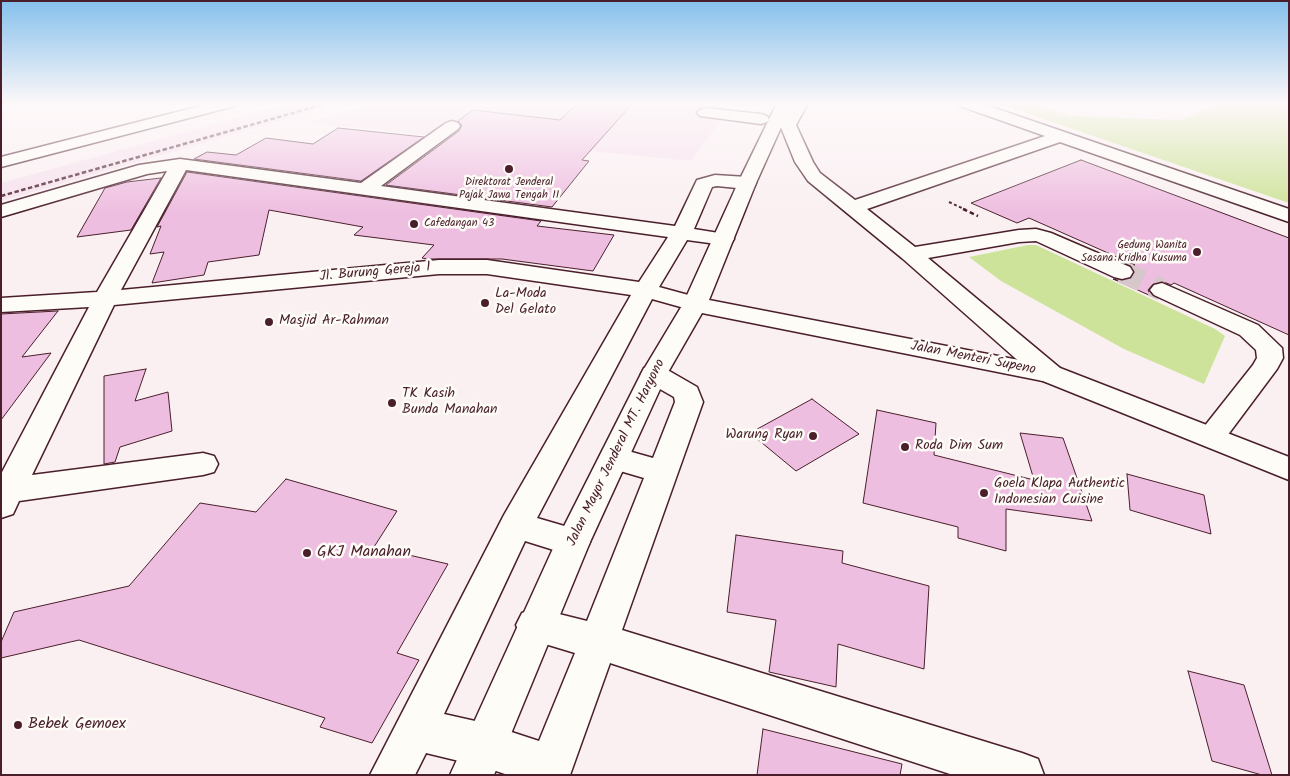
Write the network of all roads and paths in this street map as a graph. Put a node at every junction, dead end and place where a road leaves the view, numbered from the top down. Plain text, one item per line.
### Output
1 (89, 139) edge
2 (434, 139) edge
3 (761, 139) edge
4 (794, 139) edge
5 (1052, 139) edge
6 (1070, 139) edge
7 (1, 162) edge
8 (180, 164) junction
9 (747, 183) junction
10 (917, 187) junction
11 (365, 189) junction
12 (852, 208) junction
13 (1, 211) edge
14 (1289, 216) edge
15 (682, 232) junction
16 (1019, 236) junction
17 (724, 239) junction
18 (911, 254) junction
19 (1122, 272) tunnel mouth
20 (645, 290) junction
21 (1162, 290) tunnel mouth
22 (105, 299) junction
23 (695, 304) junction
24 (1, 305) edge
25 (654, 374) junction
26 (1050, 374) junction
27 (1210, 437) junction
28 (614, 458) junction
29 (203, 464) dead end
30 (1289, 469) edge
31 (662, 472) junction
32 (4, 496) edge
33 (516, 525) junction
34 (573, 542) junction
35 (535, 625) junction
36 (598, 641) junction
37 (415, 729) junction
38 (478, 760) edge
39 (550, 771) edge
40 (392, 775) edge
41 (1022, 775) edge

1 - 7 street
2 - 11 street
3 - 9 street, Jalan Mayor Jenderal MT. Haryono
4 - 12 street
5 - 10 street
6 - 14 street
8 - 11 street
8 - 13 street
8 - 22 street
9 - 15 street
9 - 17 street, Jalan Mayor Jenderal MT. Haryono
10 - 12 street
10 - 16 path
11 - 15 street
12 - 18 street
15 - 17 street
15 - 20 street
16 - 18 street
16 - 19 street
17 - 23 street, Jalan Mayor Jenderal MT. Haryono
18 - 26 street
20 - 22 street, Jl. Burung Gereja 1
20 - 23 street, Jalan Menteri Supeno
20 - 33 street
21 - 27 street
22 - 24 street, Jl. Burung Gereja 1
22 - 32 street
23 - 25 street, Jalan Mayor Jenderal MT. Haryono
23 - 26 street, Jalan Menteri Supeno
25 - 28 street, Jalan Mayor Jenderal MT. Haryono
25 - 31 street
26 - 27 street, Jalan Menteri Supeno
27 - 30 street, Jalan Menteri Supeno
28 - 31 street
28 - 34 street, Jalan Mayor Jenderal MT. Haryono
29 - 32 street
31 - 36 street
33 - 34 street
33 - 37 street
34 - 35 street, Jalan Mayor Jenderal MT. Haryono
35 - 36 street
35 - 38 street, Jalan Mayor Jenderal MT. Haryono
36 - 39 street
36 - 41 street
37 - 38 street
37 - 40 street
38 - 39 street

